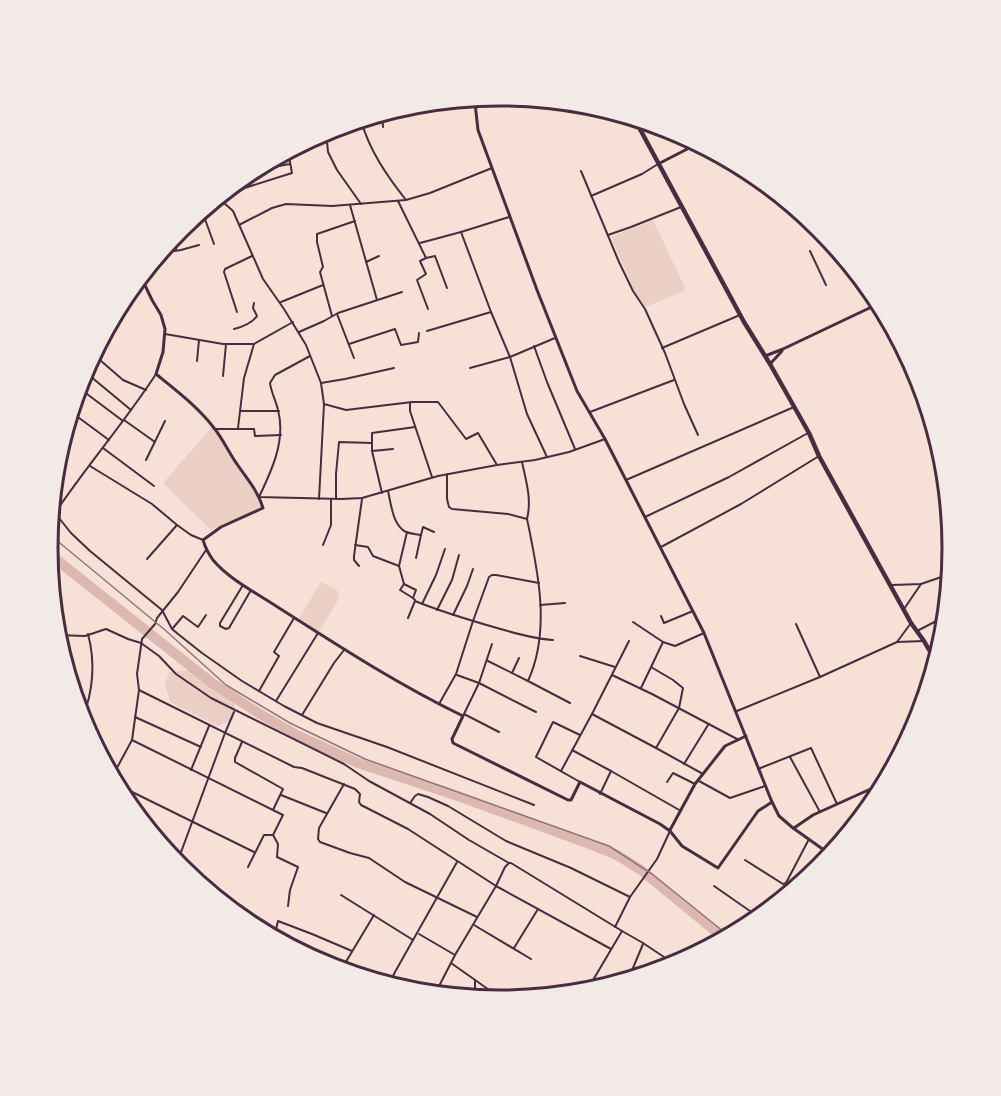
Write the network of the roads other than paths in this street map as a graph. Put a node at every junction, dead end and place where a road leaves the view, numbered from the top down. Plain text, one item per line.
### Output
1 (475, 107) edge
2 (383, 122) edge
3 (363, 127) edge
4 (383, 128) dead end
5 (639, 128) edge
6 (327, 142) edge
7 (688, 148) edge
8 (289, 160) edge
9 (290, 164) junction
10 (658, 164) junction
11 (278, 166) edge
12 (492, 168) junction
13 (581, 171) dead end
14 (238, 192) edge
15 (591, 196) junction
16 (406, 200) junction
17 (398, 201) junction
18 (224, 203) edge
19 (361, 204) junction
20 (350, 205) junction
21 (682, 207) junction
22 (510, 216) junction
23 (205, 220) edge
24 (355, 221) junction
25 (239, 225) junction
26 (462, 232) junction
27 (608, 235) junction
28 (420, 243) junction
29 (214, 244) dead end
30 (199, 245) dead end
31 (176, 251) edge
32 (810, 251) dead end
33 (252, 256) junction
34 (379, 256) dead end
35 (426, 258) junction
36 (366, 262) junction
37 (322, 285) junction
38 (826, 285) dead end
39 (145, 286) edge
40 (447, 288) dead end
41 (402, 292) dead end
42 (377, 300) junction
43 (254, 303) dead end
44 (280, 303) junction
45 (871, 307) edge
46 (428, 309) dead end
47 (237, 312) dead end
48 (491, 312) junction
49 (337, 314) junction
50 (741, 315) junction
51 (332, 316) junction
52 (293, 322) junction
53 (234, 329) dead end
54 (427, 331) dead end
55 (299, 332) junction
56 (419, 333) dead end
57 (165, 334) junction
58 (556, 337) junction
59 (199, 340) junction
60 (226, 344) junction
61 (254, 344) junction
62 (349, 344) junction
63 (534, 346) junction
64 (662, 348) junction
65 (783, 350) junction
66 (310, 356) junction
67 (765, 356) junction
68 (510, 357) junction
69 (354, 358) dead end
70 (101, 361) edge
71 (197, 361) dead end
72 (770, 364) junction
73 (394, 368) dead end
74 (470, 368) dead end
75 (156, 374) junction
76 (223, 376) dead end
77 (92, 378) edge
78 (674, 379) junction
79 (321, 383) junction
80 (146, 390) junction
81 (87, 394) edge
82 (410, 403) junction
83 (324, 404) junction
84 (794, 407) junction
85 (131, 410) junction
86 (241, 411) junction
87 (279, 411) junction
88 (590, 412) junction
89 (79, 418) edge
90 (124, 421) junction
91 (165, 421) dead end
92 (415, 427) junction
93 (238, 428) junction
94 (215, 429) junction
95 (808, 433) junction
96 (281, 435) junction
97 (698, 435) dead end
98 (604, 439) junction
99 (109, 440) junction
100 (155, 442) junction
101 (372, 443) junction
102 (103, 448) junction
103 (393, 448) dead end
104 (575, 450) junction
105 (372, 451) junction
106 (819, 456) junction
107 (547, 457) junction
108 (146, 460) dead end
109 (522, 462) junction
110 (497, 465) junction
111 (90, 466) junction
112 (447, 474) junction
113 (432, 478) junction
114 (626, 480) junction
115 (154, 486) dead end
116 (388, 491) junction
117 (382, 493) junction
118 (259, 497) junction
119 (362, 498) junction
120 (319, 499) junction
121 (331, 499) junction
122 (336, 499) junction
123 (60, 506) edge
124 (645, 517) junction
125 (59, 518) edge
126 (527, 519) junction
127 (177, 525) junction
128 (407, 532) junction
129 (434, 532) dead end
130 (421, 536) junction
131 (203, 540) junction
132 (323, 545) dead end
133 (355, 545) junction
134 (661, 547) junction
135 (445, 549) dead end
136 (206, 550) junction
137 (459, 555) dead end
138 (416, 558) dead end
139 (147, 559) dead end
140 (359, 566) dead end
141 (399, 566) junction
142 (473, 569) dead end
143 (942, 577) edge
144 (539, 583) junction
145 (404, 584) junction
146 (921, 584) junction
147 (243, 585) junction
148 (890, 585) junction
149 (251, 590) junction
150 (414, 600) junction
151 (565, 603) dead end
152 (422, 604) junction
153 (540, 605) junction
154 (162, 610) junction
155 (437, 610) junction
156 (904, 610) junction
157 (693, 611) junction
158 (206, 615) dead end
159 (453, 615) junction
160 (661, 616) dead end
161 (294, 618) junction
162 (408, 618) dead end
163 (473, 621) junction
164 (936, 621) edge
165 (633, 622) dead end
166 (911, 623) junction
167 (796, 624) dead end
168 (172, 628) junction
169 (917, 631) junction
170 (318, 633) junction
171 (705, 633) junction
172 (86, 635) junction
173 (67, 636) edge
174 (539, 639) junction
175 (553, 640) dead end
176 (141, 641) junction
177 (629, 641) dead end
178 (924, 641) junction
179 (663, 642) junction
180 (897, 642) junction
181 (492, 644) dead end
182 (344, 650) junction
183 (930, 651) edge
184 (580, 656) dead end
185 (519, 658) dead end
186 (487, 661) junction
187 (616, 667) junction
188 (651, 667) junction
189 (512, 673) junction
190 (456, 674) junction
191 (612, 675) junction
192 (820, 676) junction
193 (528, 681) junction
194 (478, 683) junction
195 (641, 689) junction
196 (139, 690) junction
197 (259, 691) junction
198 (276, 701) junction
199 (570, 702) dead end
200 (87, 704) edge
201 (439, 704) junction
202 (679, 708) junction
203 (235, 711) junction
204 (737, 711) junction
205 (536, 712) dead end
206 (592, 714) junction
207 (302, 715) junction
208 (463, 715) junction
209 (135, 717) junction
210 (709, 724) junction
211 (209, 726) junction
212 (499, 732) dead end
213 (225, 733) junction
214 (580, 735) junction
215 (746, 736) junction
216 (132, 740) junction
217 (739, 740) junction
218 (242, 742) junction
219 (201, 747) junction
220 (656, 748) junction
221 (572, 750) junction
222 (790, 757) junction
223 (684, 764) junction
224 (117, 767) edge
225 (758, 769) junction
226 (191, 770) junction
227 (561, 771) junction
228 (611, 771) junction
229 (703, 774) junction
230 (208, 778) junction
231 (580, 782) junction
232 (667, 782) dead end
233 (697, 782) junction
234 (344, 784) junction
235 (765, 786) junction
236 (871, 789) edge
237 (132, 792) edge
238 (600, 794) junction
239 (281, 795) junction
240 (772, 802) junction
241 (410, 803) junction
242 (837, 804) junction
243 (534, 805) dead end
244 (273, 810) junction
245 (681, 811) junction
246 (820, 812) junction
247 (327, 813) junction
248 (192, 822) junction
249 (793, 828) junction
250 (670, 831) junction
251 (273, 835) junction
252 (809, 839) junction
253 (823, 850) edge
254 (255, 852) junction
255 (181, 853) edge
256 (745, 860) dead end
257 (458, 862) junction
258 (509, 863) junction
259 (248, 867) dead end
260 (496, 886) junction
261 (714, 886) dead end
262 (341, 895) dead end
263 (630, 897) junction
264 (437, 898) junction
265 (288, 906) dead end
266 (538, 909) junction
267 (752, 912) edge
268 (374, 915) junction
269 (478, 918) junction
270 (474, 925) junction
271 (615, 927) junction
272 (276, 929) edge
273 (622, 931) junction
274 (418, 933) junction
275 (413, 940) junction
276 (643, 943) junction
277 (514, 948) junction
278 (611, 949) junction
279 (352, 951) junction
280 (455, 955) junction
281 (531, 958) dead end
282 (665, 958) edge
283 (346, 962) edge
284 (451, 963) junction
285 (632, 970) edge
286 (393, 977) edge
287 (475, 980) junction
288 (593, 981) edge
289 (439, 986) edge
290 (475, 989) edge
291 (488, 990) edge

1 - 12 street
2 - 4 street
3 - 16 street
5 - 10 main road
6 - 19 street
7 - 10 street
8 - 9 street
9 - 11 street
9 - 14 street
10 - 15 street
10 - 21 main road
12 - 16 street
12 - 22 street
13 - 15 street
15 - 27 street
16 - 17 street
17 - 19 street
17 - 28 street
18 - 25 street
19 - 20 street
20 - 24 street
20 - 25 street
21 - 27 street
21 - 50 main road
22 - 26 street
22 - 58 street
23 - 29 street
24 - 36 street
24 - 37 street
25 - 33 street
26 - 28 street
26 - 48 street
27 - 64 street
28 - 35 street
30 - 31 street
32 - 38 street
33 - 44 street
33 - 47 street
34 - 36 street
35 - 40 street
35 - 46 street
36 - 42 street
37 - 44 street
37 - 51 street
39 - 57 street
41 - 42 street
42 - 49 street
43 - 53 street
44 - 52 street
45 - 65 street
48 - 54 street
48 - 68 street
49 - 51 street
49 - 62 street
50 - 64 street
50 - 67 main road
51 - 55 street
52 - 55 street
52 - 61 street
55 - 66 street
56 - 62 street
57 - 59 street
57 - 75 street
58 - 63 street
58 - 88 street
59 - 60 street
59 - 71 street
60 - 61 street
60 - 76 street
61 - 86 street
62 - 69 street
63 - 68 street
63 - 104 street
64 - 78 street
65 - 67 street
65 - 72 street
66 - 79 street
66 - 87 street
67 - 72 main road
68 - 74 street
68 - 107 street
70 - 80 street
72 - 84 main road
73 - 79 street
75 - 80 street
75 - 94 street
77 - 85 street
78 - 88 street
78 - 97 street
79 - 83 street
80 - 85 street
81 - 90 street
82 - 83 street
82 - 92 street
82 - 110 street
83 - 120 street
84 - 95 main road
84 - 114 street
85 - 90 street
86 - 87 street
86 - 93 street
87 - 96 street
88 - 98 street
89 - 99 street
90 - 99 street
90 - 100 street
91 - 100 street
92 - 101 street
92 - 113 street
93 - 94 street
93 - 96 street
94 - 118 street
95 - 106 main road
95 - 124 street
96 - 118 street
98 - 104 street
98 - 114 street
99 - 102 street
100 - 108 street
101 - 105 street
101 - 122 street
102 - 111 street
102 - 115 street
103 - 105 street
104 - 107 street
105 - 117 street
106 - 134 street
106 - 148 main road
107 - 109 street
109 - 110 street
109 - 126 street
110 - 112 street
111 - 123 street
111 - 127 street
112 - 113 street
112 - 126 street
113 - 116 street
114 - 124 street
116 - 117 street
116 - 128 street
117 - 119 street
118 - 120 street
118 - 131 street
119 - 122 street
119 - 133 street
120 - 121 street
121 - 122 street
121 - 132 street
124 - 134 street
125 - 154 street
126 - 144 street
127 - 131 street
127 - 139 street
128 - 130 street
128 - 141 street
129 - 130 street
130 - 138 street
131 - 136 street
133 - 140 street
133 - 141 street
134 - 157 street
135 - 152 street
136 - 147 street
136 - 154 street
137 - 155 street
141 - 145 street
142 - 159 street
143 - 146 street
144 - 153 street
144 - 163 street
145 - 150 street
145 - 150 street
146 - 148 street
146 - 156 street
147 - 149 street
147 - 149 street
148 - 156 main road
149 - 161 street
150 - 152 street
150 - 162 street
151 - 153 street
152 - 155 street
153 - 174 street
154 - 168 street
154 - 176 street
155 - 159 street
156 - 166 main road
157 - 160 street
157 - 171 street
158 - 168 street
159 - 163 street
161 - 170 street
161 - 197 street
163 - 174 street
163 - 190 street
164 - 169 street
165 - 179 street
166 - 169 main road
166 - 180 street
167 - 192 street
168 - 197 street
169 - 178 main road
170 - 182 street
170 - 198 street
171 - 179 street
171 - 204 street
172 - 173 street
172 - 176 street
172 - 200 street
174 - 175 street
174 - 193 street
176 - 196 street
176 - 203 street
177 - 187 street
178 - 180 street
178 - 183 main road
179 - 188 street
180 - 192 street
181 - 186 street
182 - 201 street
182 - 207 street
184 - 187 street
185 - 189 street
186 - 189 street
186 - 194 street
187 - 191 street
188 - 195 street
188 - 202 street
189 - 193 street
190 - 194 street
190 - 201 street
191 - 195 street
191 - 206 street
192 - 204 street
193 - 199 street
194 - 205 street
194 - 208 street
195 - 202 street
196 - 209 street
196 - 211 street
197 - 198 street
198 - 207 street
201 - 208 street
202 - 210 street
202 - 220 street
203 - 213 street
203 - 241 street
204 - 215 street
206 - 214 street
206 - 220 street
207 - 243 street
208 - 212 street
208 - 231 street
209 - 216 street
209 - 219 street
210 - 217 street
210 - 223 street
211 - 213 street
211 - 219 street
213 - 218 street
213 - 230 street
214 - 221 street
214 - 227 street
215 - 217 street
215 - 225 street
216 - 224 street
216 - 226 street
217 - 229 street
218 - 234 street
218 - 239 street
219 - 226 street
220 - 223 street
221 - 227 street
221 - 228 street
222 - 225 street
222 - 242 street
222 - 246 street
223 - 229 street
225 - 235 street
226 - 230 street
227 - 231 street
228 - 238 street
228 - 245 street
229 - 233 street
230 - 244 street
230 - 248 street
231 - 238 street
232 - 233 street
233 - 235 street
233 - 245 street
234 - 247 street
234 - 257 street
235 - 240 street
236 - 242 street
237 - 248 street
238 - 250 street
239 - 244 street
239 - 247 street
240 - 249 street
240 - 250 street
241 - 258 street
241 - 263 street
242 - 246 street
244 - 251 street
245 - 250 street
246 - 249 street
247 - 264 street
248 - 254 street
248 - 255 street
249 - 252 street
250 - 263 street
251 - 254 street
251 - 265 street
252 - 253 street
252 - 256 street
254 - 259 street
257 - 260 street
257 - 264 street
258 - 260 street
258 - 271 street
260 - 266 street
260 - 269 street
261 - 267 street
262 - 268 street
263 - 271 street
264 - 269 street
264 - 274 street
266 - 277 street
266 - 278 street
268 - 275 street
268 - 279 street
269 - 270 street
270 - 277 street
270 - 280 street
271 - 273 street
272 - 279 street
273 - 276 street
273 - 278 street
274 - 275 street
274 - 280 street
275 - 286 street
276 - 282 street
276 - 285 street
277 - 281 street
278 - 288 street
279 - 283 street
280 - 284 street
284 - 287 street
284 - 289 street
287 - 290 street
287 - 291 street

